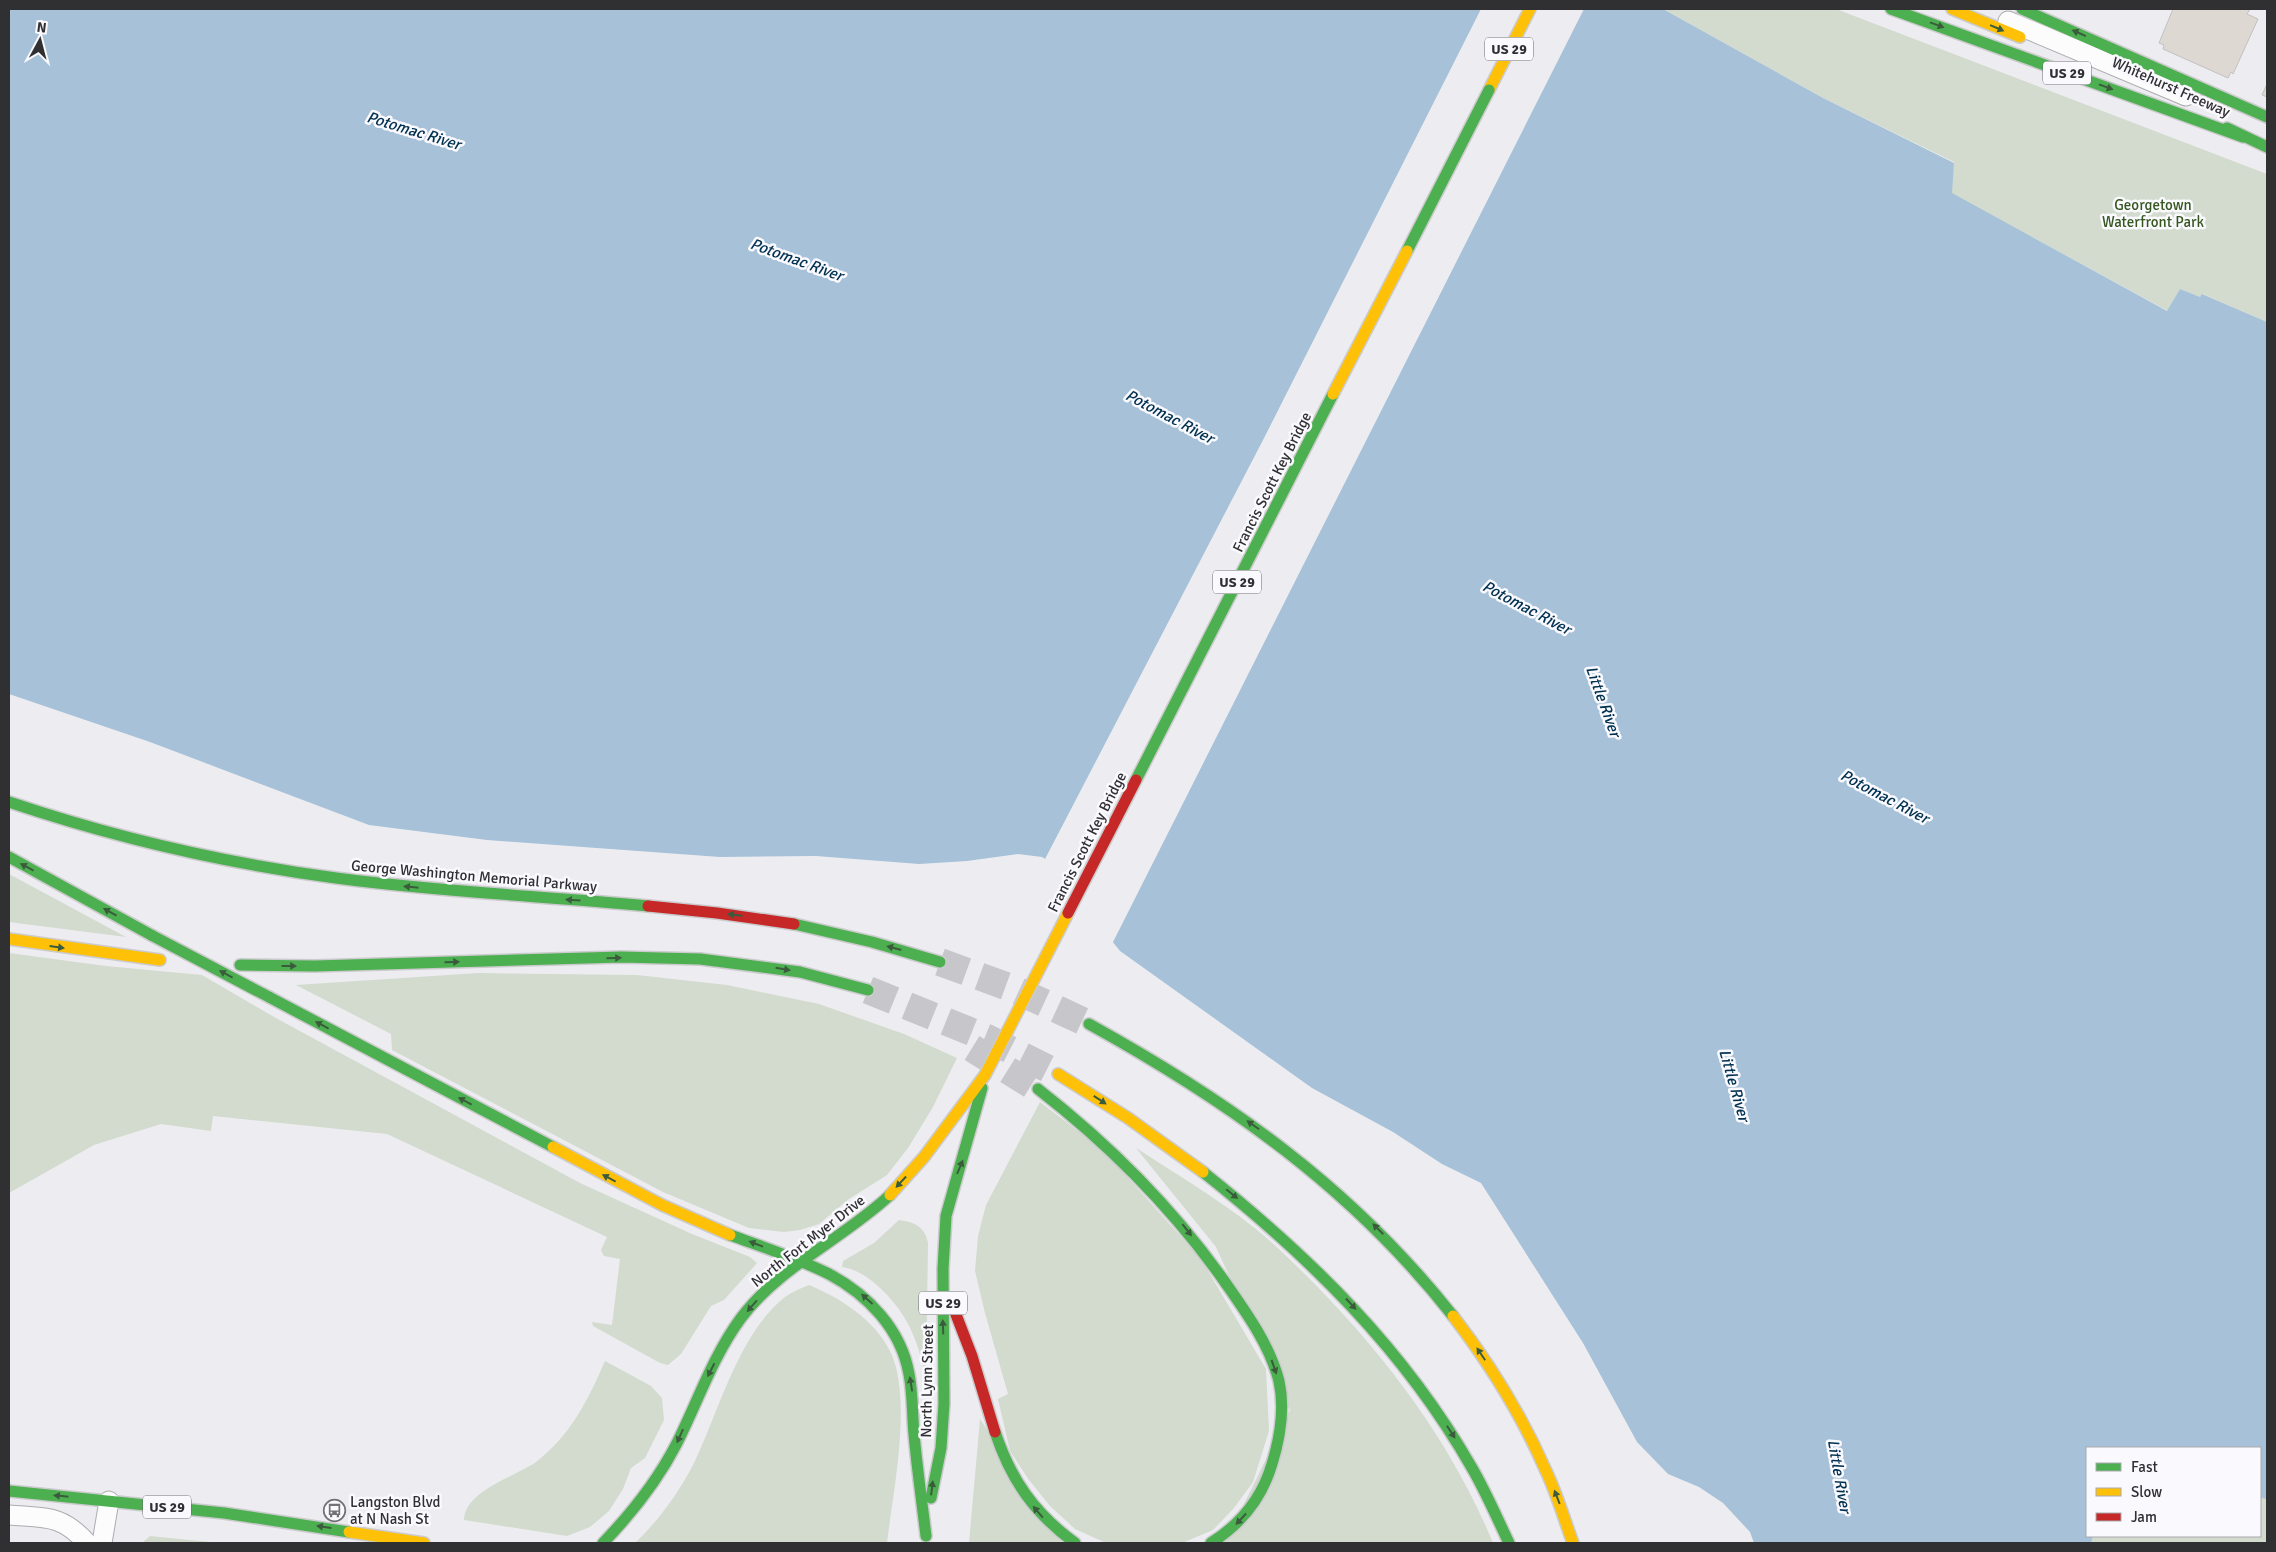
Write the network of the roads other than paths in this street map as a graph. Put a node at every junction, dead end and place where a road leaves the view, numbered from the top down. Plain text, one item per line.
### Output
1 (1530, 9) edge
2 (1891, 9) edge
3 (1952, 9) edge
4 (1980, 9) edge
5 (2022, 9) edge
6 (2267, 117) edge
7 (2267, 130) edge
8 (2243, 137) junction
9 (2267, 147) edge
10 (9, 802) edge
11 (9, 857) edge
12 (9, 939) edge
13 (160, 960) dead end
14 (940, 962) tunnel mouth
15 (240, 965) dead end
16 (868, 990) tunnel mouth
17 (1089, 1024) tunnel mouth
18 (1058, 1074) tunnel mouth
19 (985, 1075) junction
20 (1038, 1089) tunnel mouth
21 (802, 1262) junction
22 (941, 1276) junction
23 (9, 1491) edge
24 (109, 1500) junction
25 (9, 1515) edge
26 (926, 1540) edge
27 (87, 1543) edge
28 (102, 1543) edge
29 (424, 1543) edge
30 (603, 1543) edge
31 (1075, 1543) edge
32 (1211, 1543) edge
33 (1508, 1543) edge
34 (1573, 1543) edge

1 - 19 main road, Francis Scott Key Bridge / US 29, bridge
2 -> 8 main road, US 29
3 -> 8 main road, Whitehurst Freeway
4 - 7 street
6 -> 5 main road, Whitehurst Freeway / US 29
8 - 9 main road, Whitehurst Freeway / US 29
14 -> 10 main road, George Washington Memorial Parkway
21 -> 11 main road, bridge
12 -> 13 main road
15 -> 16 main road
34 -> 17 main road
18 -> 33 main road
19 -> 21 main road, North Fort Myer Drive / US 29
22 -> 19 main road, North Lynn Street / US 29
20 -> 32 main road
26 -> 21 main road
21 -> 30 main road, North Fort Myer Drive / US 29
26 -> 22 main road, North Lynn Street / US 29
31 -> 22 main road
24 -> 23 main road, US 29
24 - 28 street
29 -> 24 main road, US 29
25 - 27 street

